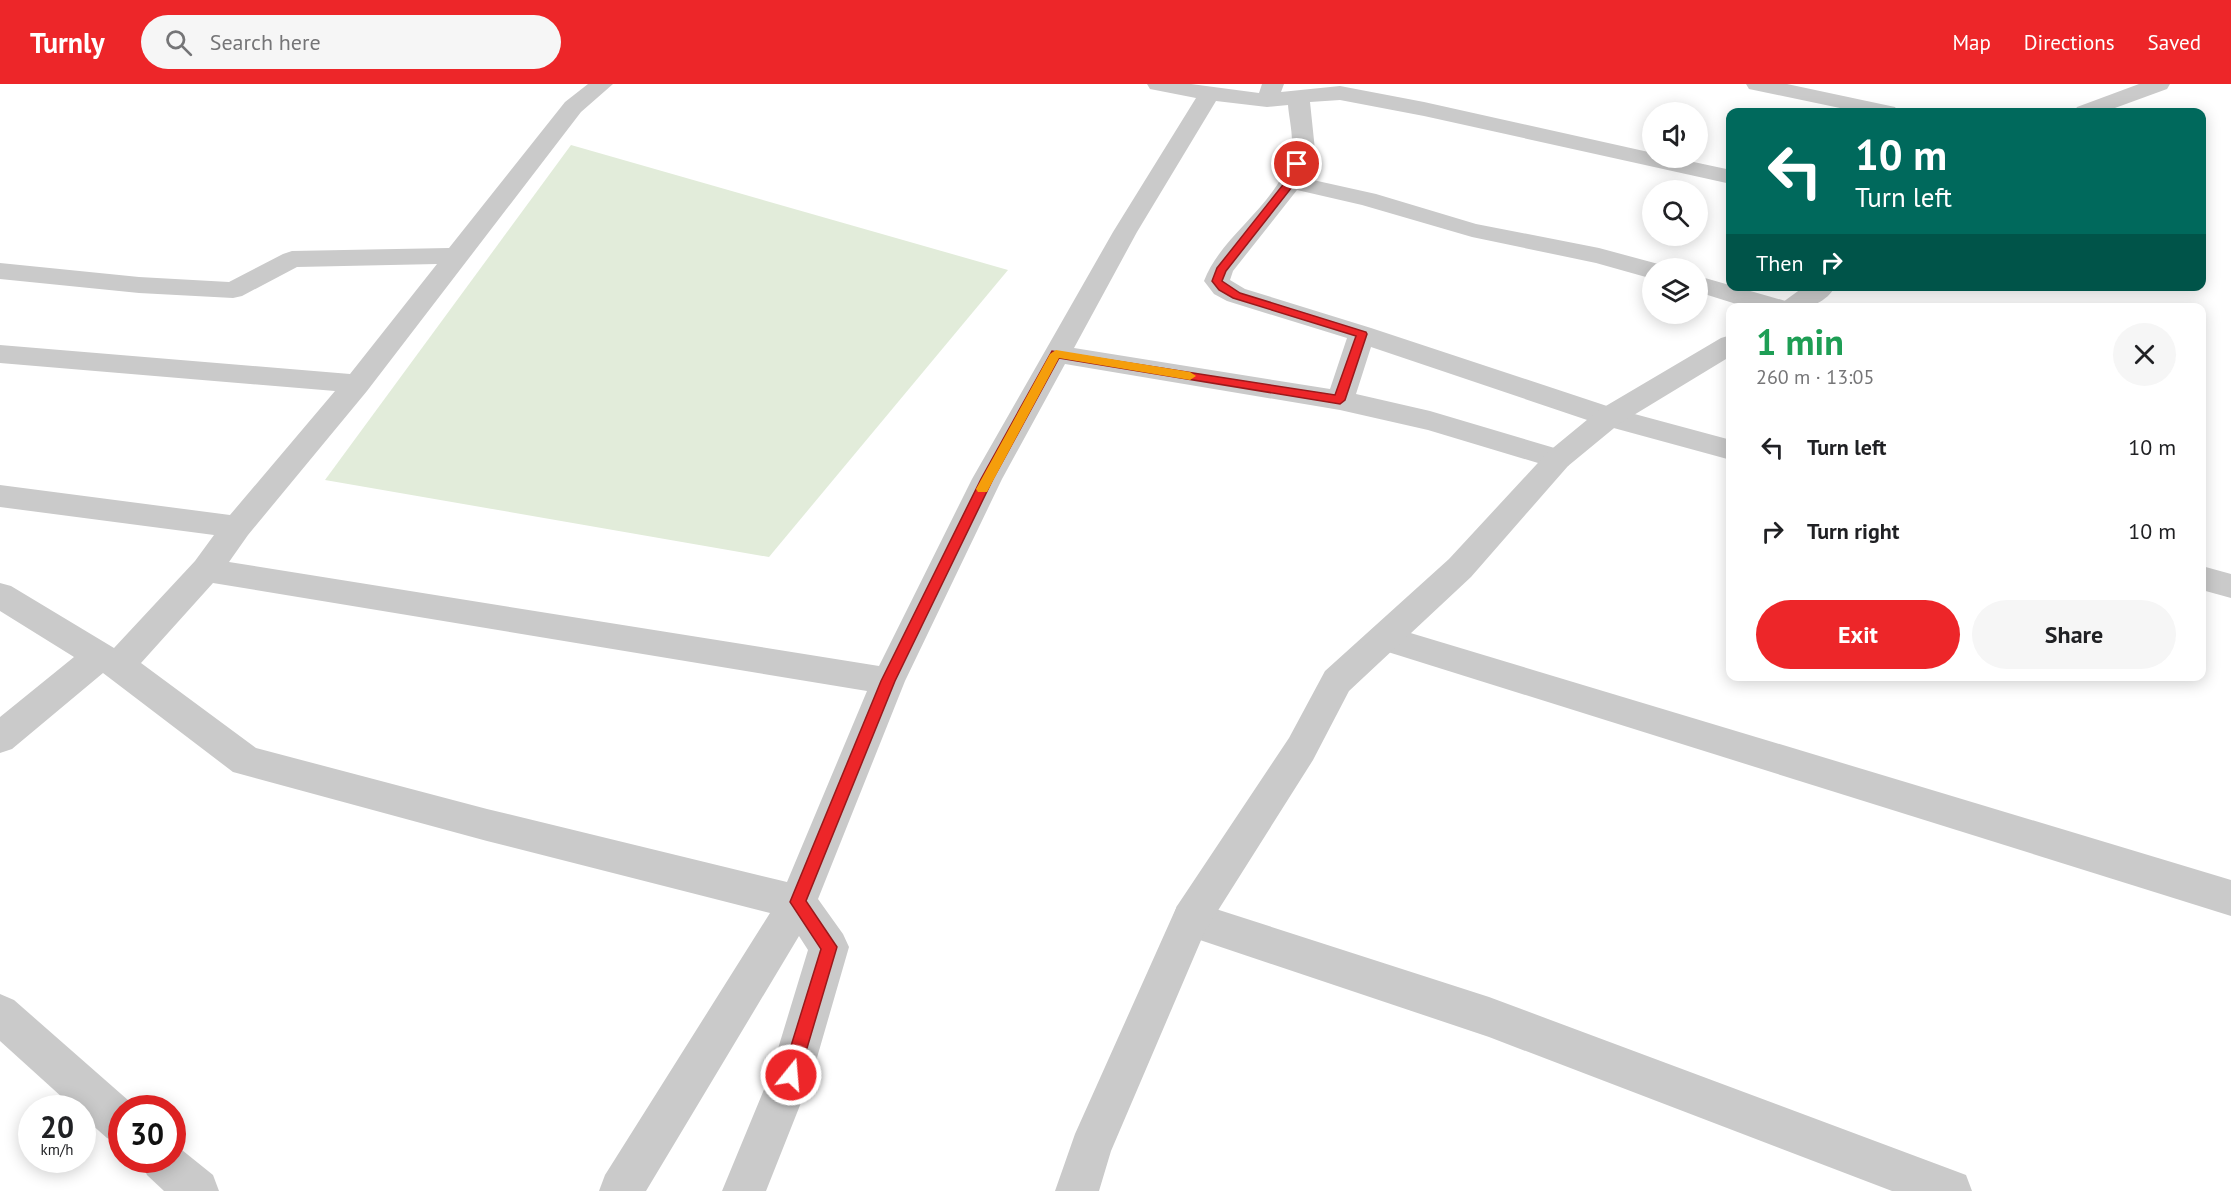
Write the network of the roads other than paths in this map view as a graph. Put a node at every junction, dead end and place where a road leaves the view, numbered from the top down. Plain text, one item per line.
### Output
1 (602, 84) edge
2 (1158, 84) edge
3 (1757, 84) edge
4 (2150, 85) edge
5 (1270, 92) edge
6 (1209, 94) junction
7 (1298, 97) junction
8 (1868, 108) edge
9 (2095, 108) edge
10 (1726, 176) edge
11 (1291, 182) junction
12 (458, 256) junction
13 (1642, 268) edge
14 (0, 271) edge
15 (1708, 287) edge
16 (1816, 291) edge
17 (1763, 303) edge
18 (1799, 303) edge
19 (1362, 334) junction
20 (1726, 347) edge
21 (0, 354) edge
22 (1056, 354) junction
23 (357, 384) junction
24 (1340, 400) junction
25 (1609, 417) junction
26 (1726, 449) edge
27 (1558, 459) junction
28 (0, 496) edge
29 (237, 527) junction
30 (206, 570) junction
31 (2206, 579) edge
32 (2231, 586) edge
33 (0, 595) edge
34 (1384, 638) junction
35 (109, 660) junction
36 (888, 681) junction
37 (0, 738) edge
38 (2231, 898) edge
39 (798, 902) junction
40 (1191, 919) junction
41 (0, 1014) edge
42 (108, 1110) edge
43 (177, 1173) edge
44 (197, 1191) edge
45 (621, 1191) edge
46 (744, 1191) edge
47 (1077, 1191) edge
48 (1950, 1191) edge

1 - 12 street
2 - 6 street
3 - 8 street
4 - 9 street
5 - 6 street
5 - 7 street
6 - 22 street
7 - 10 street
7 - 11 street
11 - 13 street
11 - 19 street
12 - 14 street
12 - 23 street
15 - 17 street
16 - 18 street
19 - 24 street
19 - 25 street
20 - 25 street
21 - 23 street
22 - 24 street
22 - 36 street
23 - 29 street
24 - 27 street
25 - 26 street
25 - 27 street
27 - 34 street
28 - 29 street
29 - 30 street
30 - 35 street
30 - 36 street
31 - 32 street
33 - 35 street
34 - 38 street
34 - 40 street
35 - 37 street
35 - 39 street
36 - 39 street
39 - 45 street
39 - 46 street
40 - 47 street
40 - 48 street
41 - 42 street
43 - 44 street

